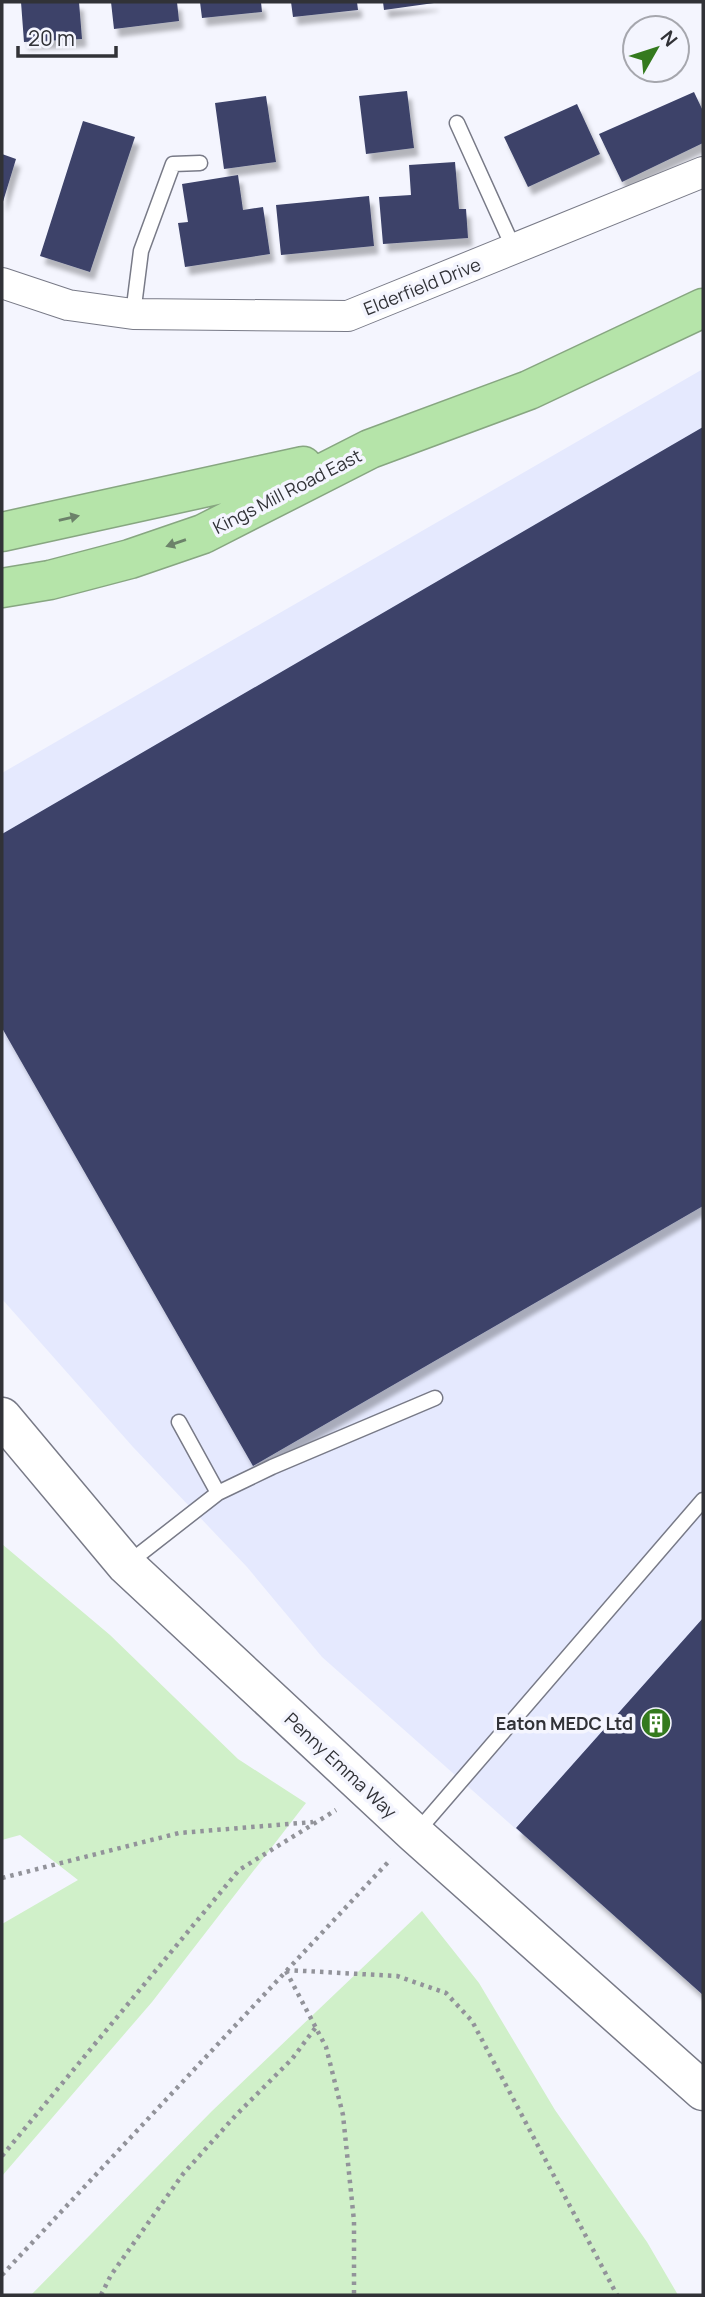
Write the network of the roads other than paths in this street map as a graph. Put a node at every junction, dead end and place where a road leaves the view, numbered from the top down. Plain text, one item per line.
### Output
1 (457, 122) dead end
2 (200, 163) dead end
3 (703, 172) edge
4 (514, 249) junction
5 (2, 283) edge
6 (703, 308) edge
7 (133, 314) junction
8 (370, 449) junction
9 (2, 532) edge
10 (2, 588) edge
11 (435, 1398) dead end
12 (2, 1417) edge
13 (179, 1422) dead end
14 (218, 1493) junction
15 (703, 1500) edge
16 (126, 1565) junction
17 (415, 1834) junction
18 (703, 2091) edge

1 - 4 lane
2 - 7 lane
3 - 4 street, Elderfield Drive
4 - 7 street, Elderfield Drive
5 - 7 street, Elderfield Drive
6 - 8 highway
9 -> 8 highway, Kings Mill Road East
8 -> 10 highway, Kings Mill Road East
11 - 14 lane
12 - 16 main road, Penny Emma Way
13 - 14 lane
14 - 16 lane
15 - 17 lane
16 - 17 main road, Penny Emma Way
17 - 18 main road, Penny Emma Way

